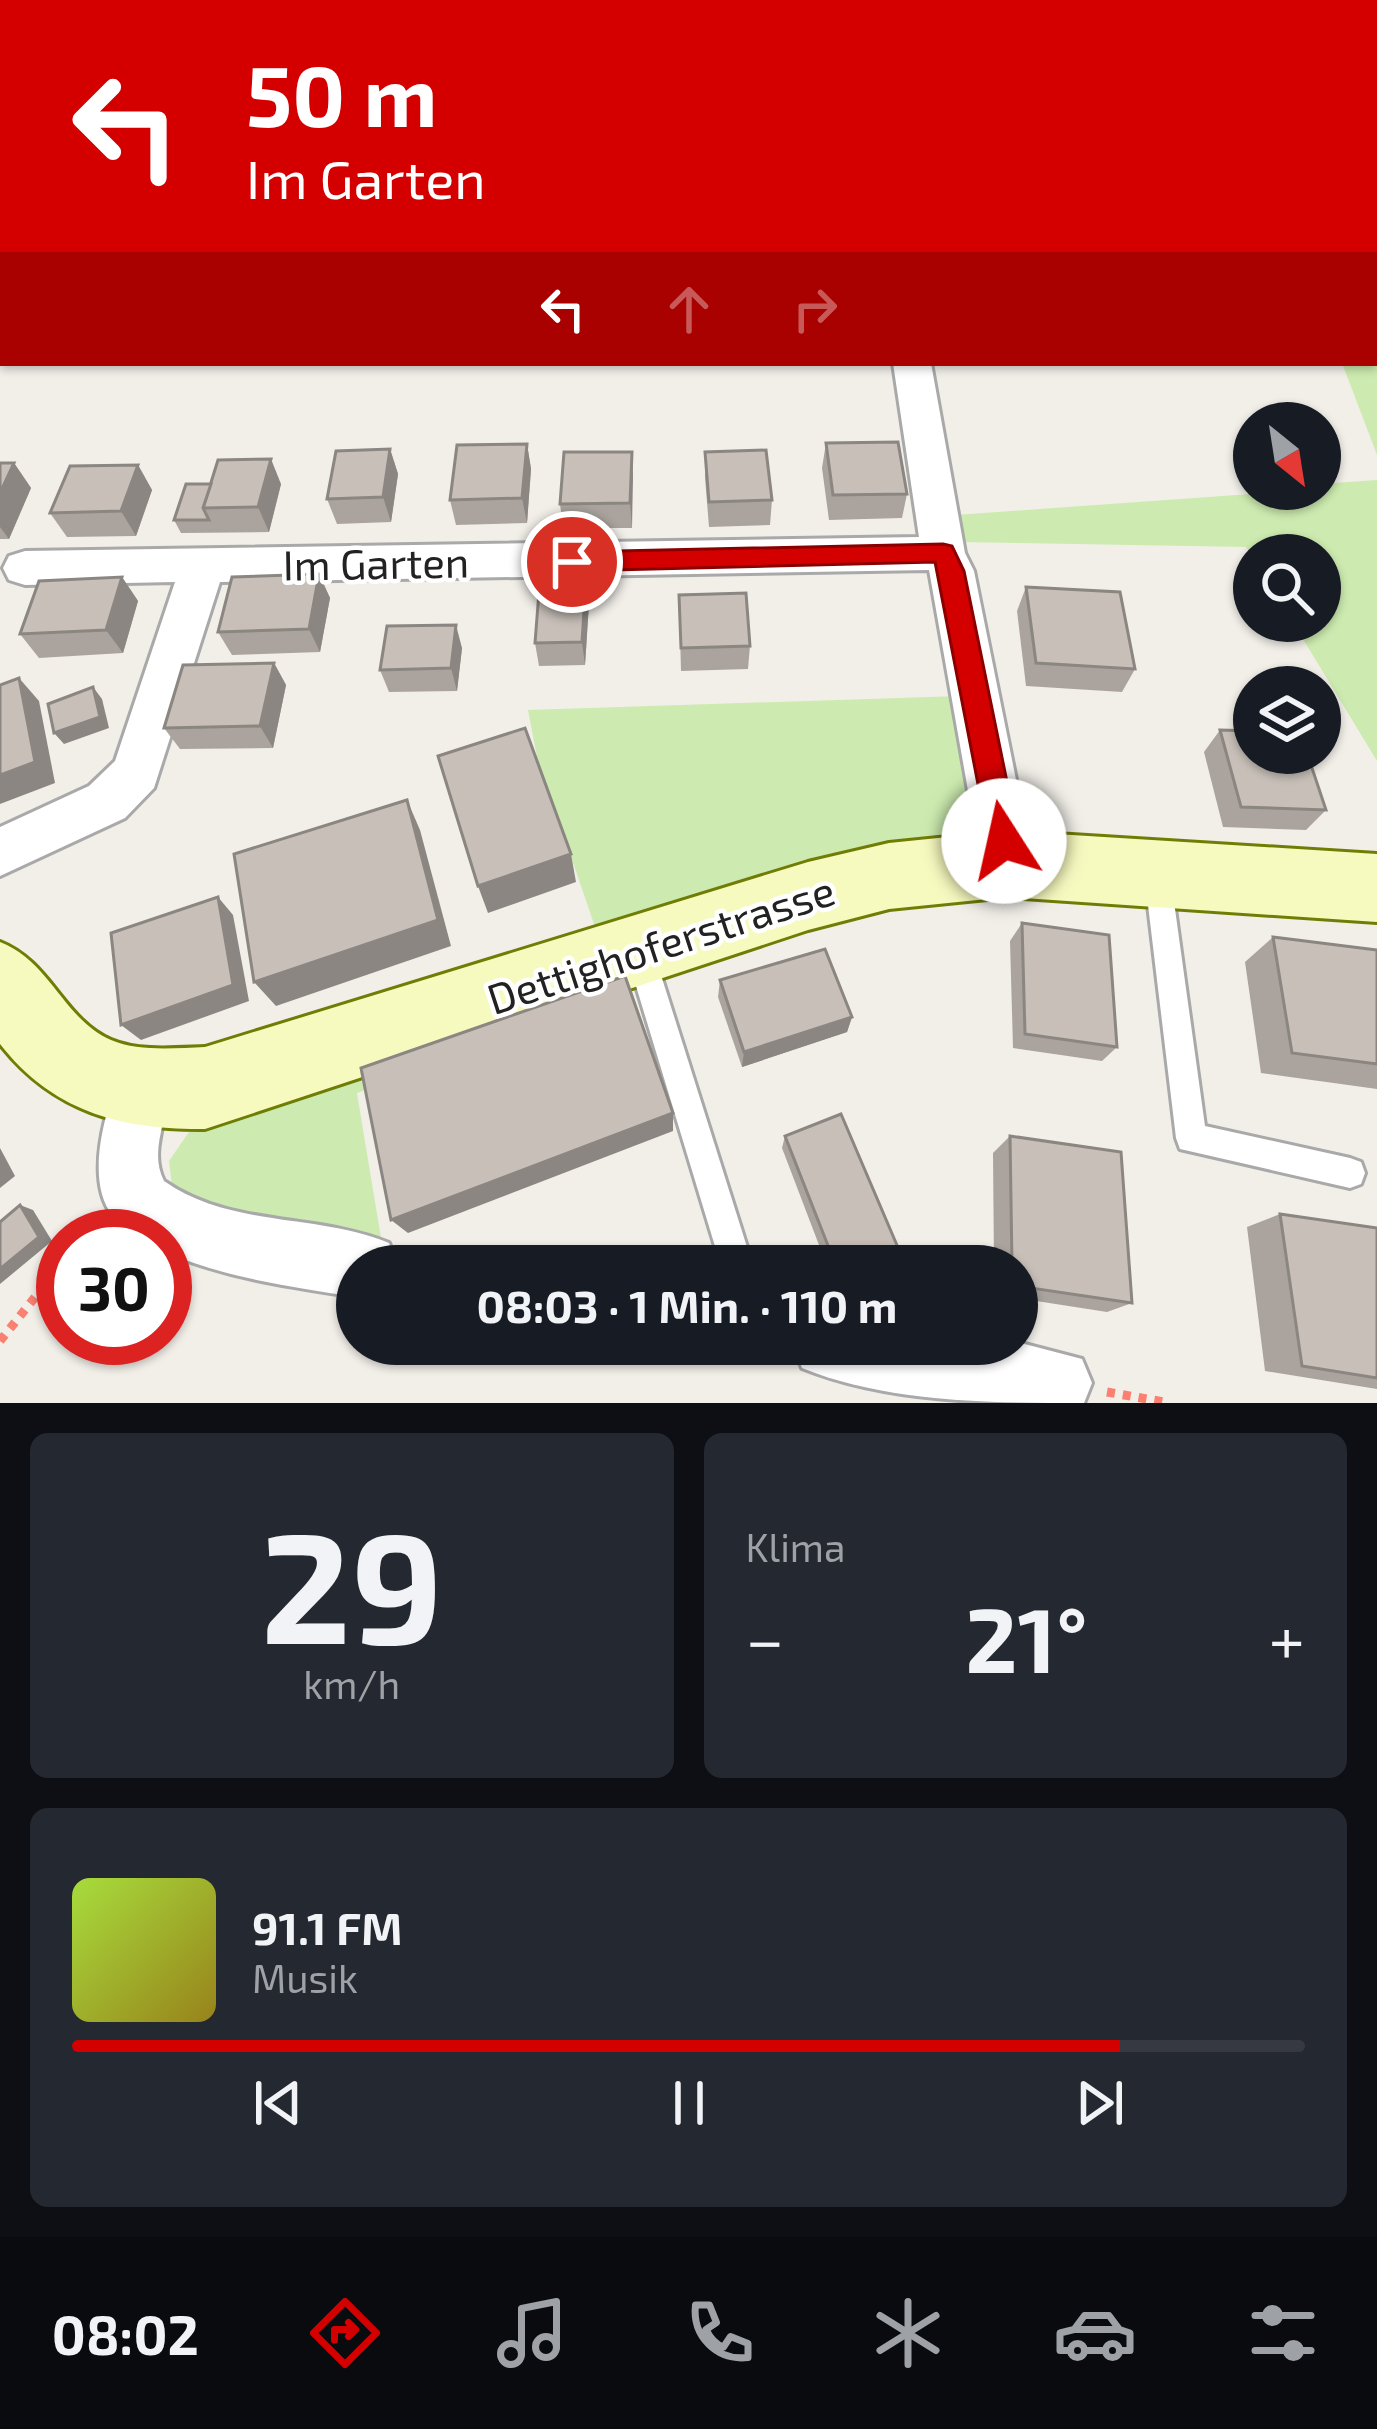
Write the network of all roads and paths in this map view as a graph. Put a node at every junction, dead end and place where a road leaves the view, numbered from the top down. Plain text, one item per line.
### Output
1 (912, 366) edge
2 (943, 553) junction
3 (203, 566) junction
4 (25, 568) dead end
5 (0, 851) edge
6 (1007, 864) junction
7 (1158, 874) junction
8 (1377, 888) edge
9 (639, 951) junction
10 (0, 979) edge
11 (142, 1090) junction
12 (1350, 1173) dead end
13 (730, 1245) edge
14 (336, 1261) edge
15 (36, 1296) edge
16 (0, 1341) edge
17 (951, 1365) edge
18 (1058, 1383) dead end

1 - 2 street
2 - 3 street, Im Garten
2 - 6 street
3 - 4 street, Im Garten
3 - 5 street
6 - 7 street, Dettighoferstrasse
6 - 9 street, Dettighoferstrasse
7 - 8 street, Dettighoferstrasse
7 - 12 lane
9 - 11 street, Dettighoferstrasse
9 - 13 lane
10 - 11 street, Dettighoferstrasse
11 - 14 street
15 - 16 path
17 - 18 street

